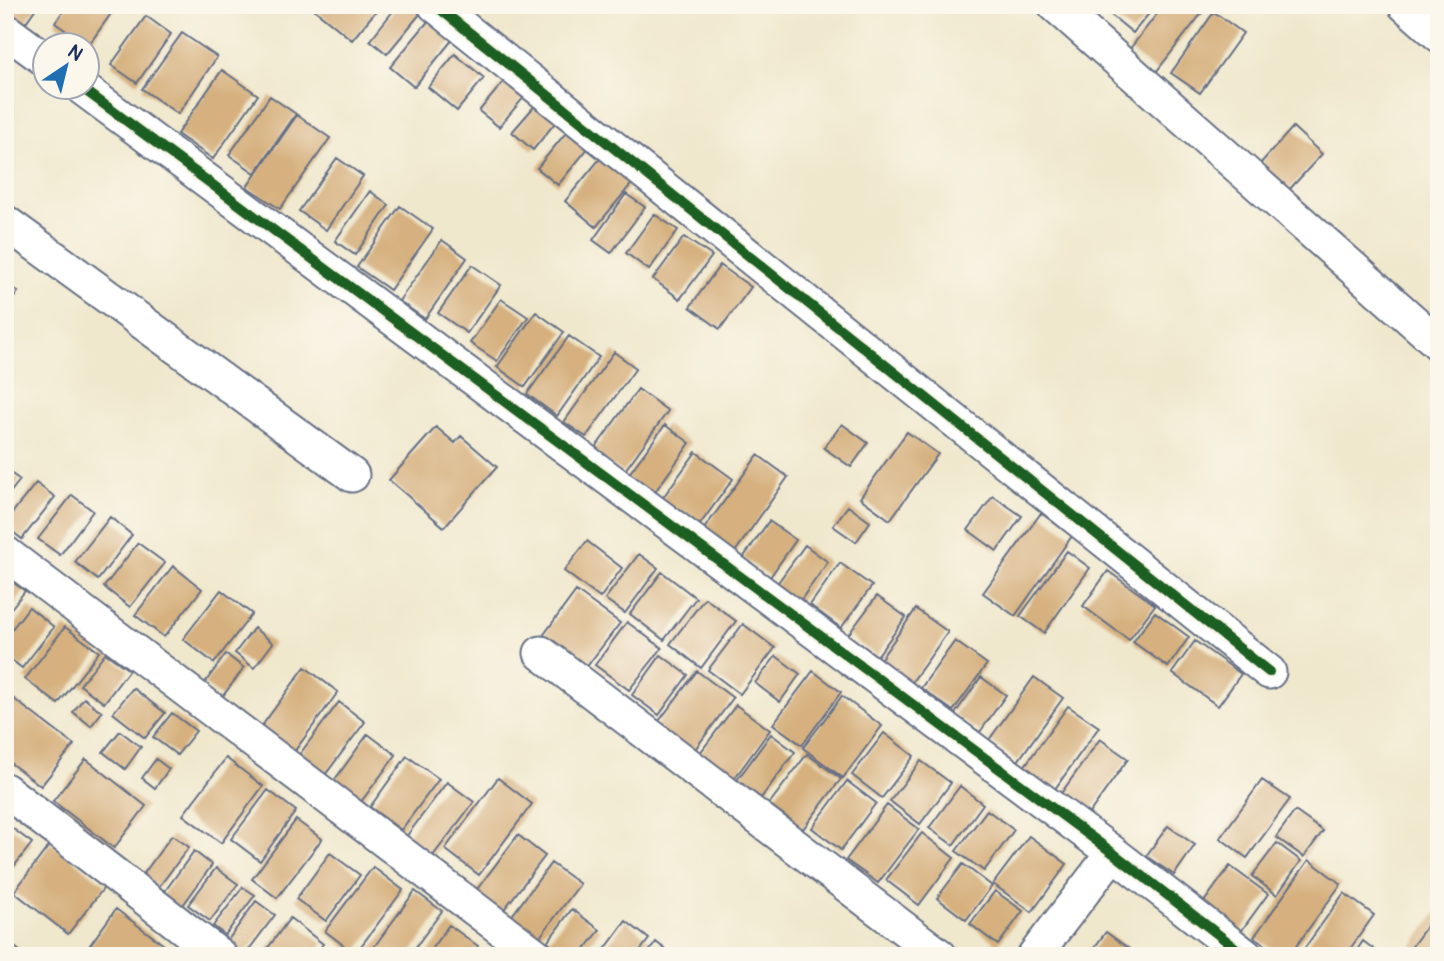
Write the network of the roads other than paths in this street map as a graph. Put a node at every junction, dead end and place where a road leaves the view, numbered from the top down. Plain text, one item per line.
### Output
1 (435, 5) edge
2 (1055, 5) edge
3 (1405, 5) edge
4 (5, 30) edge
5 (1439, 35) edge
6 (32, 50) edge
7 (101, 102) edge
8 (5, 222) edge
9 (1439, 344) edge
10 (352, 475) dead end
11 (5, 553) edge
12 (541, 653) dead end
13 (1269, 672) dead end
14 (5, 790) edge
15 (1112, 853) junction
16 (220, 956) edge
17 (537, 956) edge
18 (940, 956) edge
19 (1034, 956) edge
20 (1246, 956) edge

1 - 13 street
2 - 9 street
3 - 5 street
4 - 6 street
7 - 15 street
8 - 10 street
11 - 17 street
12 - 18 street
14 - 16 street
15 - 19 street
15 - 20 street

